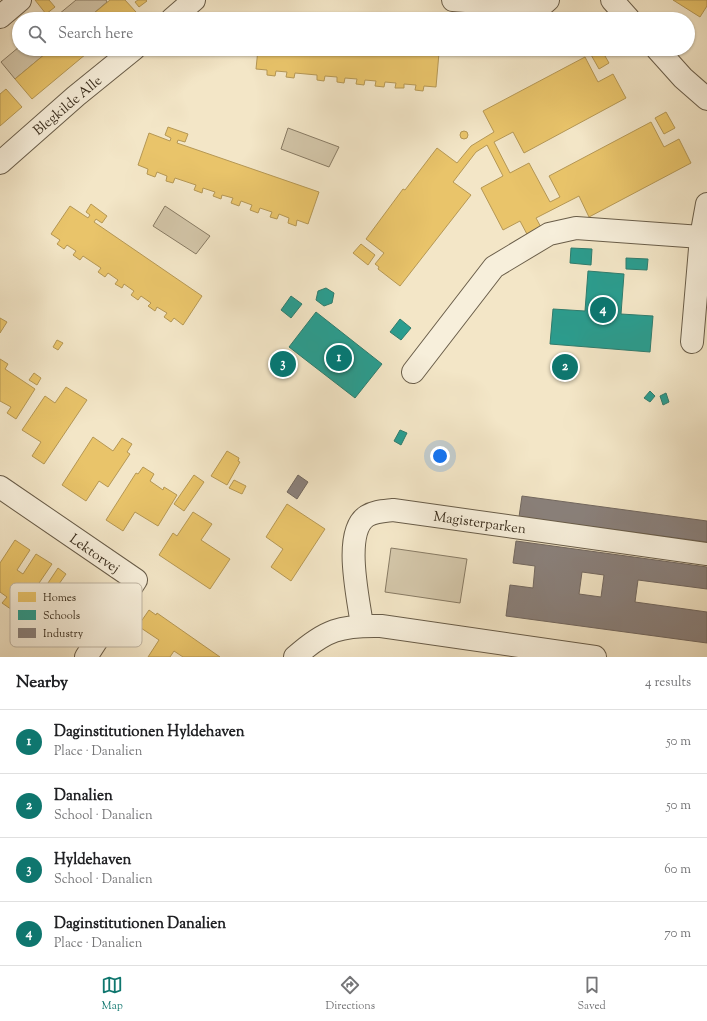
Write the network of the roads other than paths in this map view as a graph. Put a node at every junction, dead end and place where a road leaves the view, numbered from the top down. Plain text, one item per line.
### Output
1 (20, 0) edge
2 (194, 0) edge
3 (453, 0) edge
4 (548, 0) edge
5 (612, 0) edge
6 (180, 12) edge
7 (623, 12) edge
8 (0, 17) edge
9 (125, 56) edge
10 (663, 56) edge
11 (707, 99) edge
12 (0, 163) edge
13 (707, 204) edge
14 (701, 237) junction
15 (692, 342) dead end
16 (413, 372) dead end
17 (0, 487) edge
18 (707, 554) edge
19 (134, 583) edge
20 (362, 626) junction
21 (92, 647) edge
22 (86, 657) edge
23 (296, 657) edge
24 (595, 657) edge

1 - 8 street
2 - 6 street
3 - 4 street
5 - 7 street
9 - 12 street, Blegkilde Alle
10 - 11 street
13 - 14 street
14 - 15 street
14 - 16 street
17 - 19 street, Lektorvej
18 - 20 street, Magisterparken
20 - 23 street
20 - 24 street
21 - 22 street, Lektorvej

